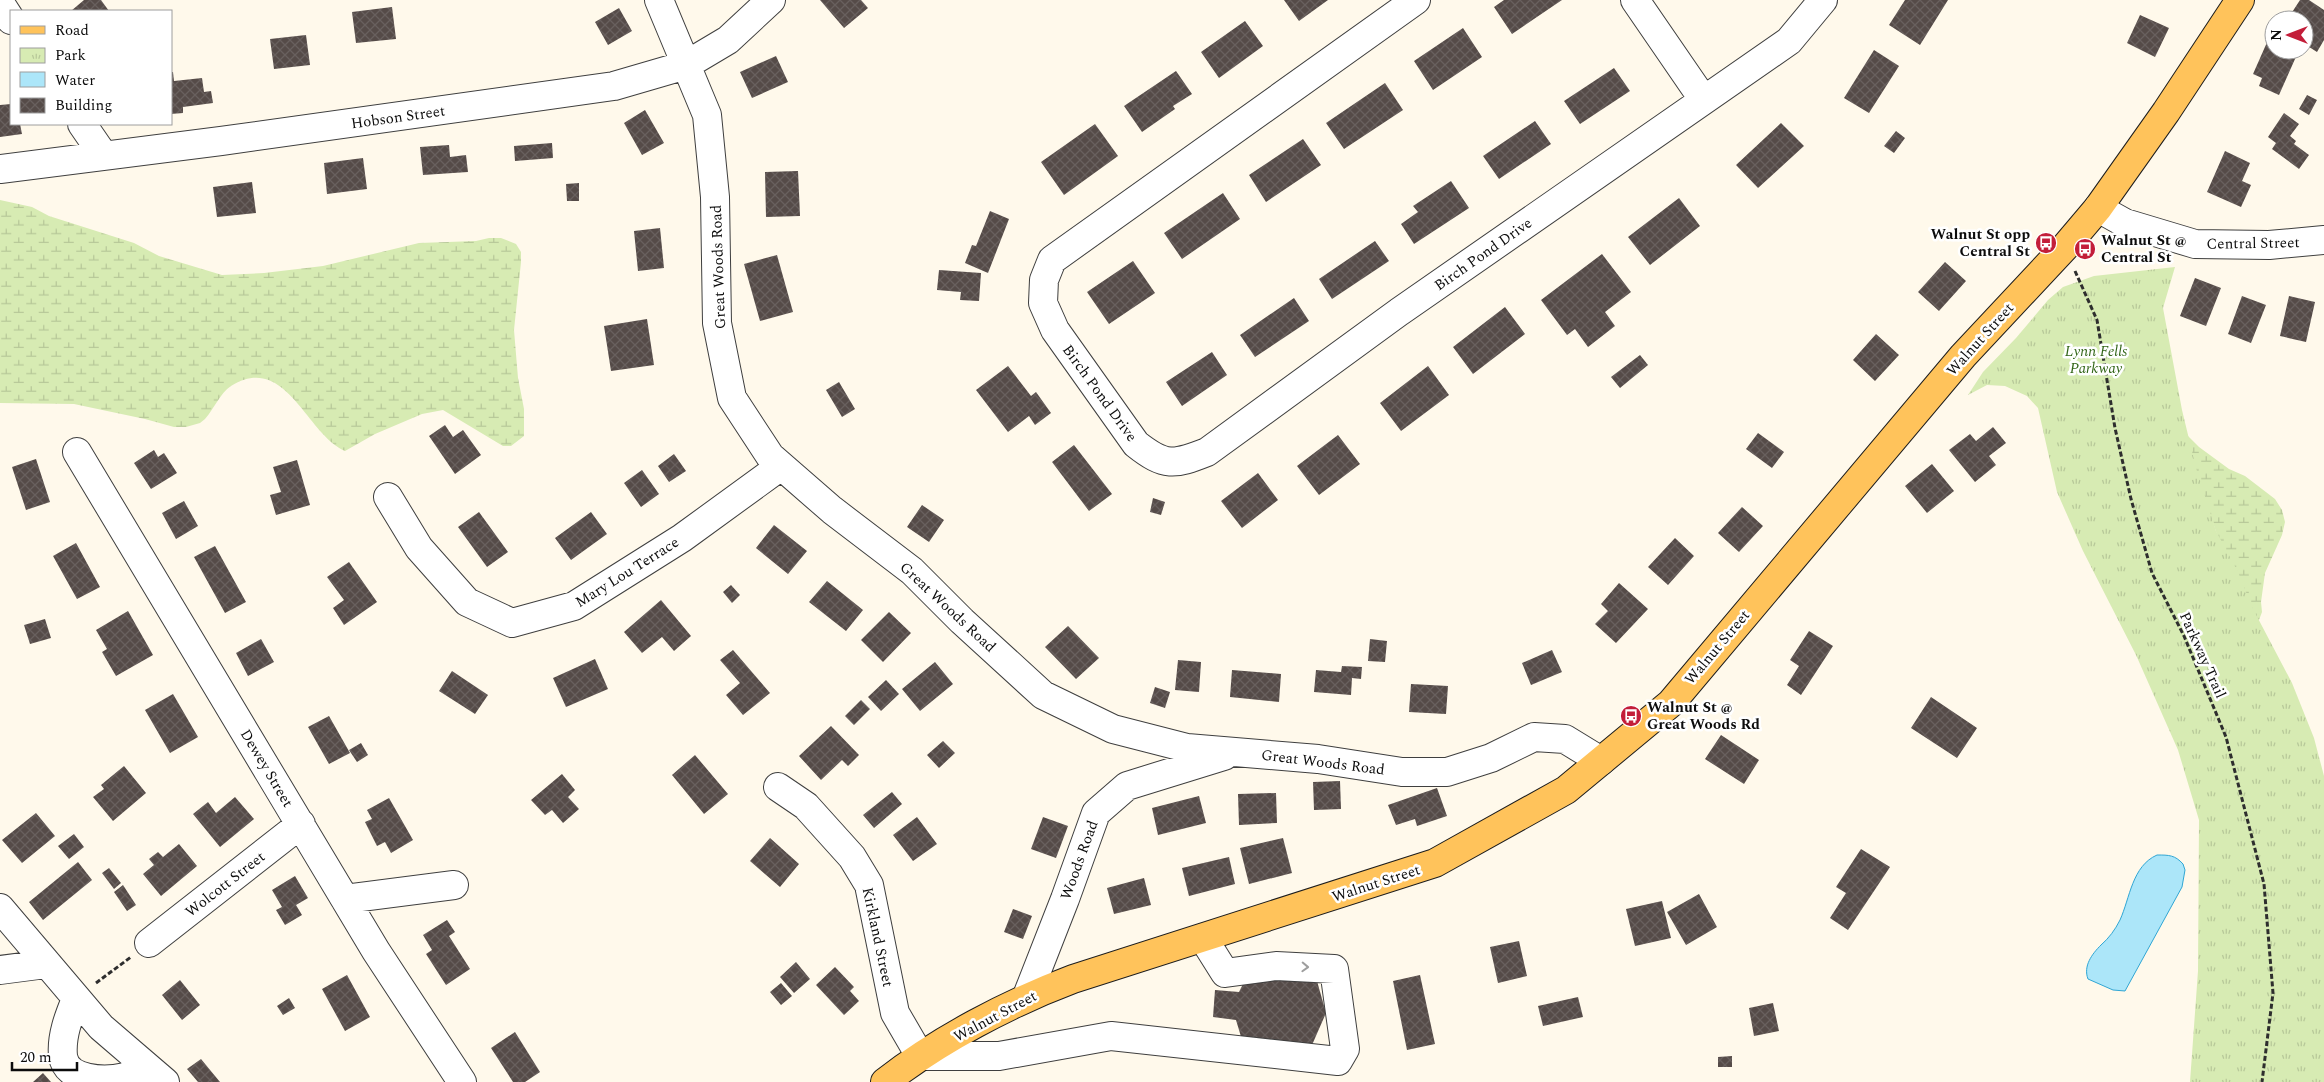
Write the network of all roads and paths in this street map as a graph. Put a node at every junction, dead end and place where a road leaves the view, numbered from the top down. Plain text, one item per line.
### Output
1 (659, 0) edge
2 (771, 0) edge
3 (1416, 0) edge
4 (1636, 0) edge
5 (1823, 0) edge
6 (2240, 0) edge
7 (0, 3) edge
8 (10, 18) edge
9 (686, 65) junction
10 (1703, 99) junction
11 (83, 125) edge
12 (104, 156) junction
13 (0, 169) edge
14 (2098, 208) junction
15 (2324, 240) edge
16 (2065, 247) junction
17 (77, 452) dead end
18 (781, 466) junction
19 (388, 497) dead end
20 (1236, 752) junction
21 (1601, 761) junction
22 (778, 786) dead end
23 (300, 824) junction
24 (454, 885) dead end
25 (345, 899) junction
26 (0, 908) edge
27 (1203, 938) junction
28 (149, 943) joint
29 (46, 964) junction
30 (0, 970) edge
31 (69, 992) junction
32 (1027, 996) junction
33 (920, 1056) junction
34 (145, 1064) junction
35 (165, 1082) edge
36 (462, 1082) edge
37 (885, 1082) edge
38 (2262, 1082) edge

1 - 9 street, Great Woods Road
2 - 9 street, Hobson Street
3 - 10 street, Birch Pond Drive
4 - 10 street
5 - 10 street, Birch Pond Drive
6 - 14 main road, Walnut Street
7 - 8 street
9 - 12 street, Hobson Street
9 - 18 street, Great Woods Road
11 - 12 street
12 - 13 street, Hobson Street
14 - 15 street, Central Street
14 - 16 main road, Walnut Street
16 - 21 main road, Walnut Street
16 - 38 path, Parkway Trail
17 - 23 street, Dewey Street
18 - 19 street, Mary Lou Terrace
18 - 20 street, Great Woods Road
20 - 21 street, Great Woods Road
20 - 32 street, Woods Road
21 - 27 main road, Walnut Street
22 - 33 street, Kirkland Street
23 - 25 street, Dewey Street
23 - 28 street, Wolcott Street
24 - 25 street
25 - 36 street, Dewey Street
26 - 29 street
27 - 32 main road, Walnut Street
27 -> 33 street
28 - 31 path
29 - 30 street
29 - 31 street
31 - 34 street
31 - 34 street
32 - 33 main road, Walnut Street
33 - 37 main road, Walnut Street
34 - 35 street

